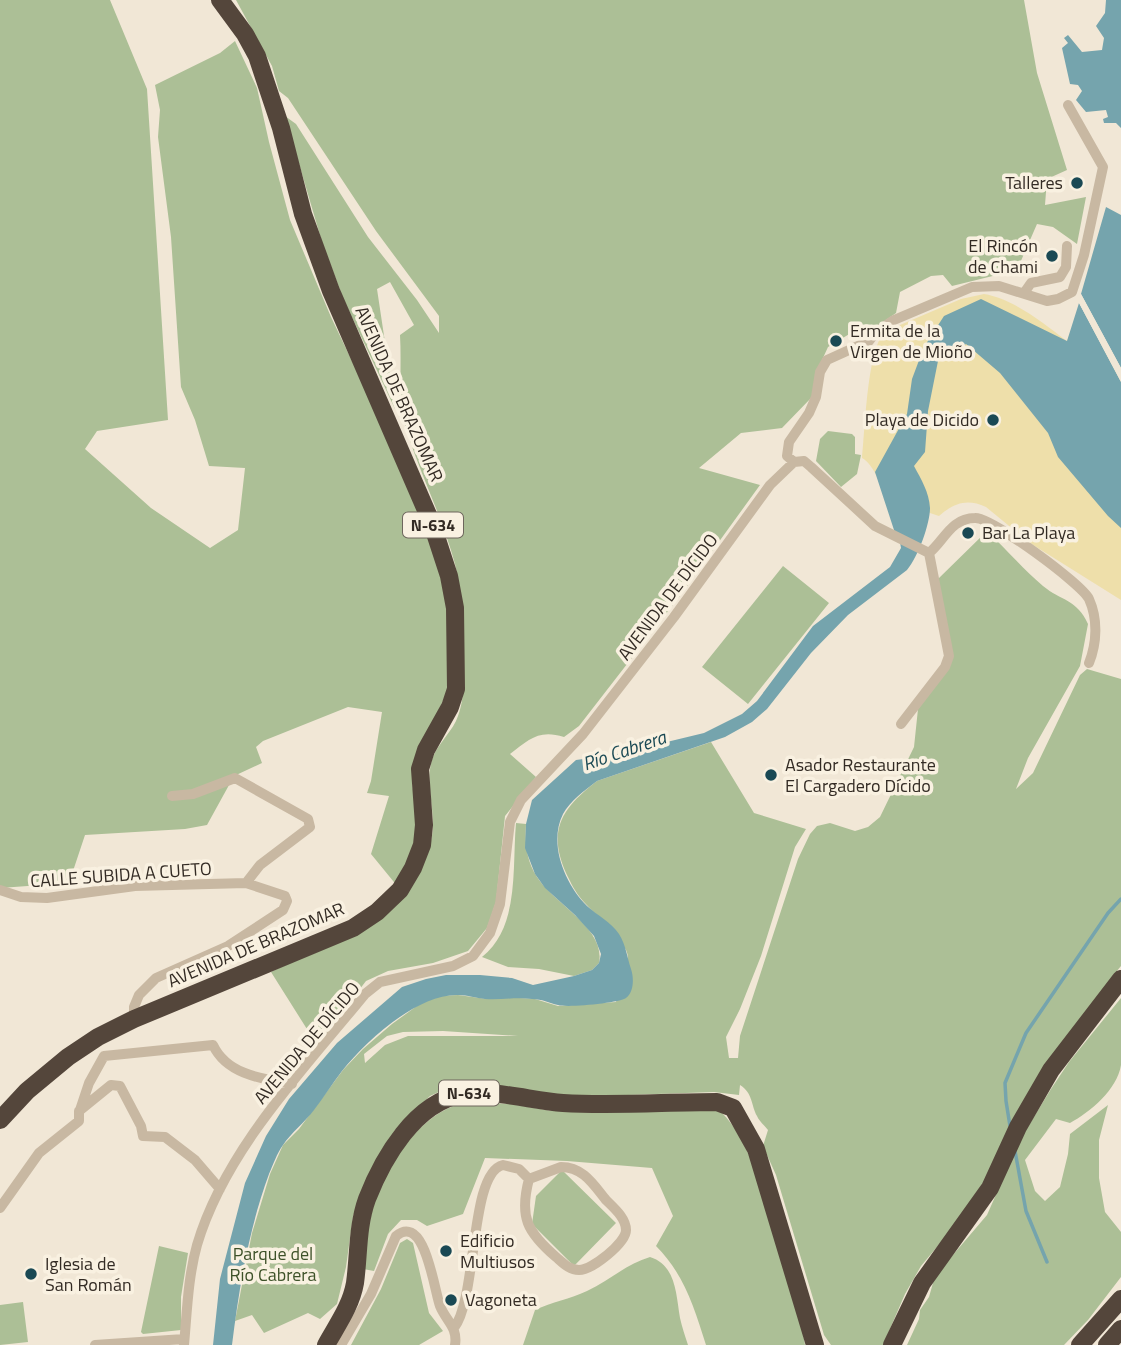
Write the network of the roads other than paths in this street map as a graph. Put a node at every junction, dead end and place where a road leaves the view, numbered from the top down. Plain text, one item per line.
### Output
1 (220, 0) edge
2 (1068, 105) dead end
3 (1067, 246) dead end
4 (1024, 293) junction
5 (794, 462) junction
6 (929, 553) junction
7 (1089, 663) dead end
8 (901, 724) dead end
9 (172, 796) dead end
10 (246, 883) junction
11 (0, 890) edge
12 (1121, 979) edge
13 (134, 1019) junction
14 (292, 1084) junction
15 (79, 1111) junction
16 (0, 1120) edge
17 (529, 1178) junction
18 (220, 1189) junction
19 (0, 1208) edge
20 (1121, 1298) edge
21 (454, 1328) junction
22 (1121, 1329) edge
23 (184, 1342) edge
24 (95, 1345) edge
25 (326, 1345) edge
26 (341, 1345) edge
27 (455, 1345) edge
28 (815, 1345) edge
29 (892, 1345) edge
30 (1080, 1345) edge
31 (1107, 1345) edge

1 - 13 highway, AVENIDA DE BRAZOMAR / N-634
2 - 4 street
3 - 4 street
4 - 5 street
5 - 6 street
5 - 14 street, AVENIDA DE DÍCIDO
6 - 7 street
6 - 8 street
9 - 10 street
10 - 11 street, CALLE SUBIDA A CUETO
10 - 13 street, CALLE SUBIDA A CUETO
12 - 29 highway
13 - 16 highway, AVENIDA DE BRAZOMAR / N-634
14 - 15 street
14 - 18 street, AVENIDA DE DÍCIDO
15 - 18 street
15 - 19 street
17 - 17 street
17 - 21 street
18 - 23 street, AVENIDA DE DÍCIDO
20 - 30 highway
21 - 26 street
21 - 27 street
22 - 31 highway
23 - 24 street
25 - 28 highway, N-634

